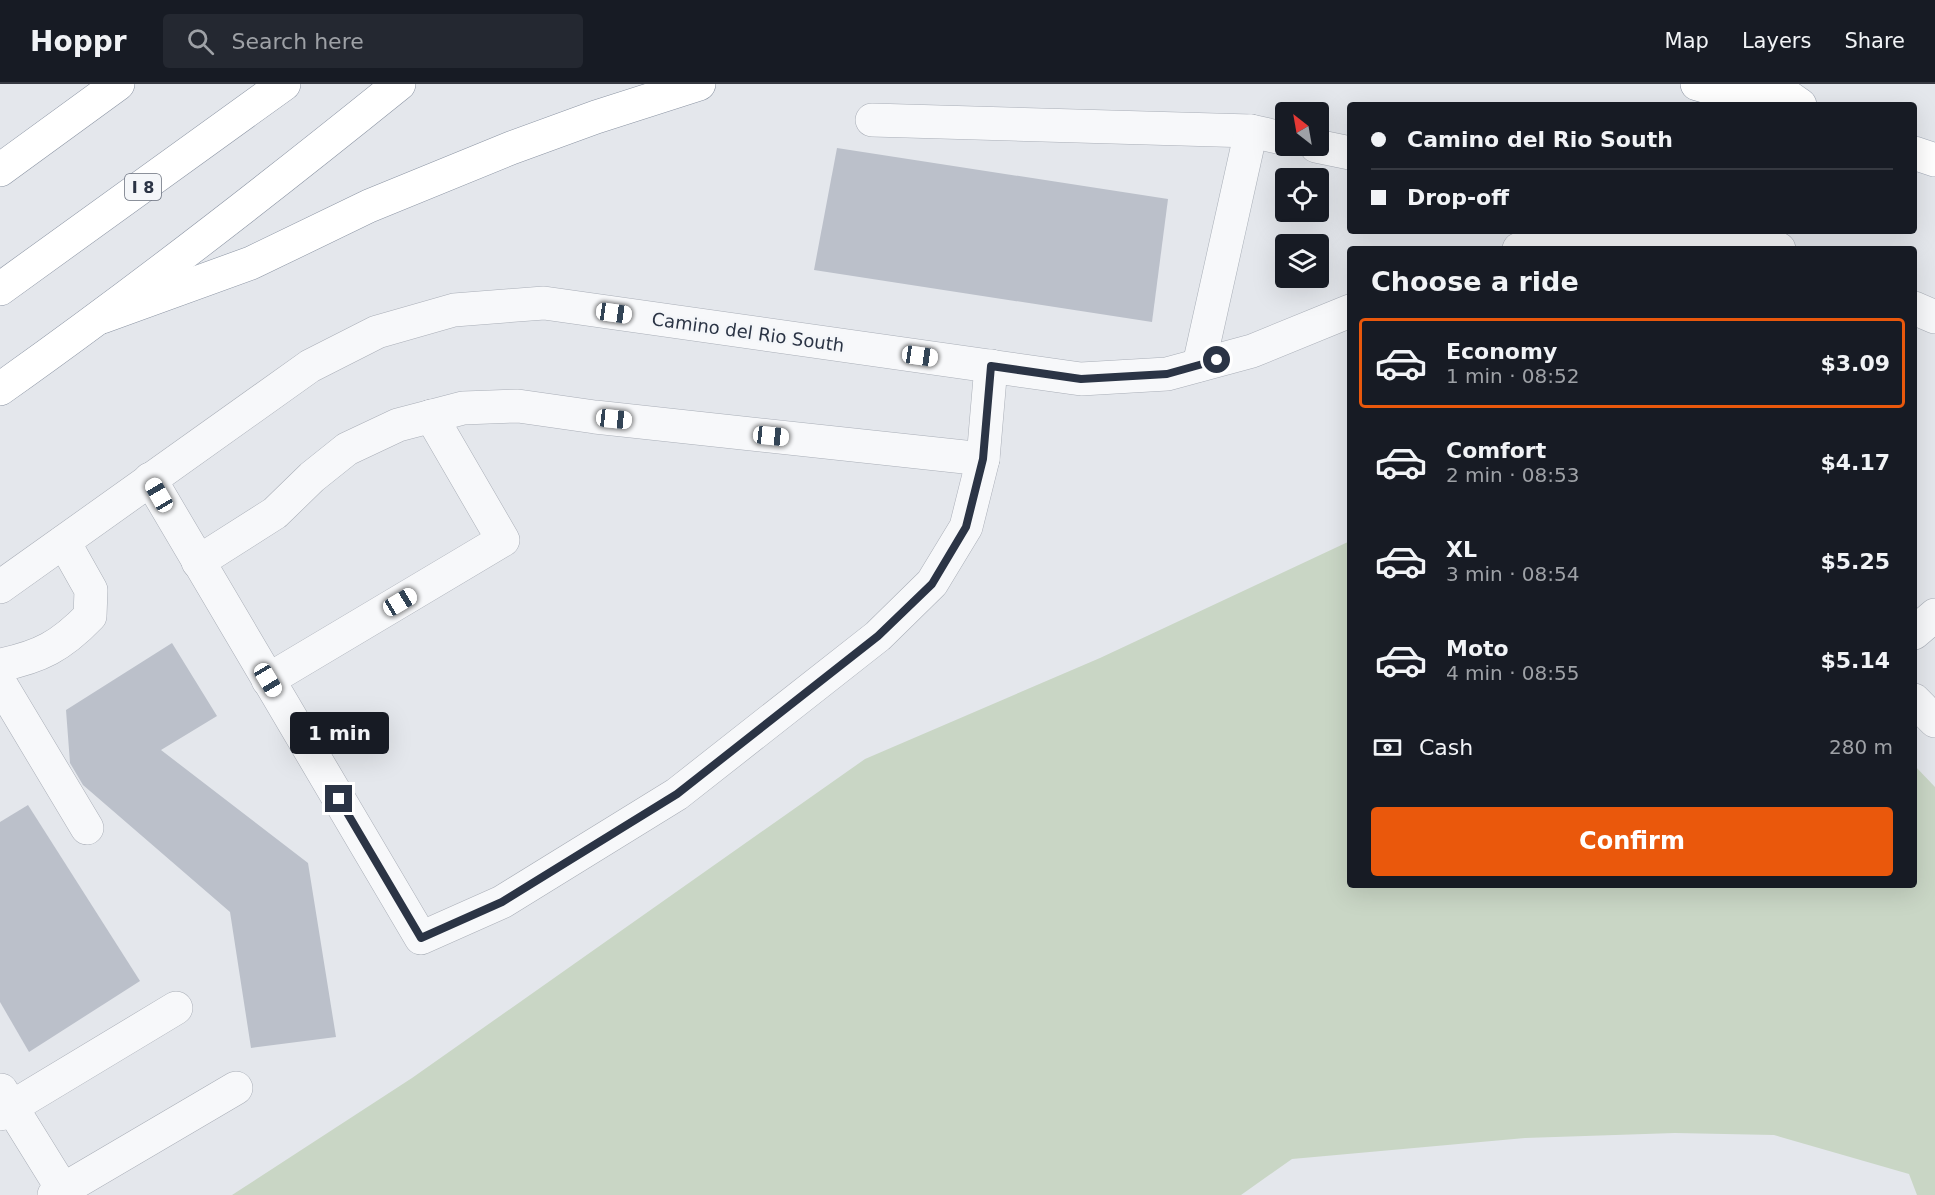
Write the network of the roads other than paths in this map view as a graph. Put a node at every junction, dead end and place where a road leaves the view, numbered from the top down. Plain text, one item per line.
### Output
1 (118, 84) edge
2 (284, 84) edge
3 (399, 84) edge
4 (699, 84) edge
5 (1697, 84) edge
6 (1770, 84) edge
7 (1760, 102) edge
8 (1796, 102) edge
9 (872, 120) dead end
10 (1251, 131) junction
11 (1275, 136) edge
12 (47, 137) junction
13 (1329, 149) edge
14 (1347, 152) edge
15 (0, 154) edge
16 (1917, 154) edge
17 (1935, 160) edge
18 (0, 170) edge
19 (1622, 234) edge
20 (1658, 234) edge
21 (1746, 245) edge
22 (1529, 246) edge
23 (0, 289) edge
24 (1917, 309) edge
25 (1347, 312) edge
26 (102, 317) junction
27 (1935, 317) edge
28 (1199, 365) junction
29 (991, 366) junction
30 (0, 389) edge
31 (431, 416) junction
32 (983, 459) junction
33 (150, 479) junction
34 (64, 542) junction
35 (198, 562) junction
36 (0, 587) edge
37 (1935, 615) edge
38 (1917, 630) edge
39 (0, 665) edge
40 (268, 680) junction
41 (0, 684) edge
42 (1917, 703) edge
43 (1935, 721) edge
44 (87, 828) dead end
45 (176, 1008) dead end
46 (236, 1088) dead end
47 (4, 1103) edge
48 (59, 1192) edge

1 - 12 main road
2 - 23 main road, I 8
3 - 26 main road
4 - 26 main road
5 - 7 main road
6 - 8 main road
9 - 10 street
10 - 11 street
10 - 28 street
12 - 15 main road
12 - 18 main road
13 - 14 street
16 - 17 main road
19 - 22 street
20 - 21 street
24 - 27 street
25 - 28 street, Camino del Rio South
26 - 30 main road
28 - 29 street, Camino del Rio South
29 - 32 street
29 - 33 street, Camino del Rio South
31 - 32 street
31 - 35 street
31 - 40 street
32 - 40 street
33 - 34 street, Camino del Rio South
33 - 35 street
34 - 36 street, Camino del Rio South
34 - 39 street
35 - 40 street
37 - 38 street
41 - 44 street
42 - 43 street
45 - 47 street
46 - 48 street
47 - 48 street

